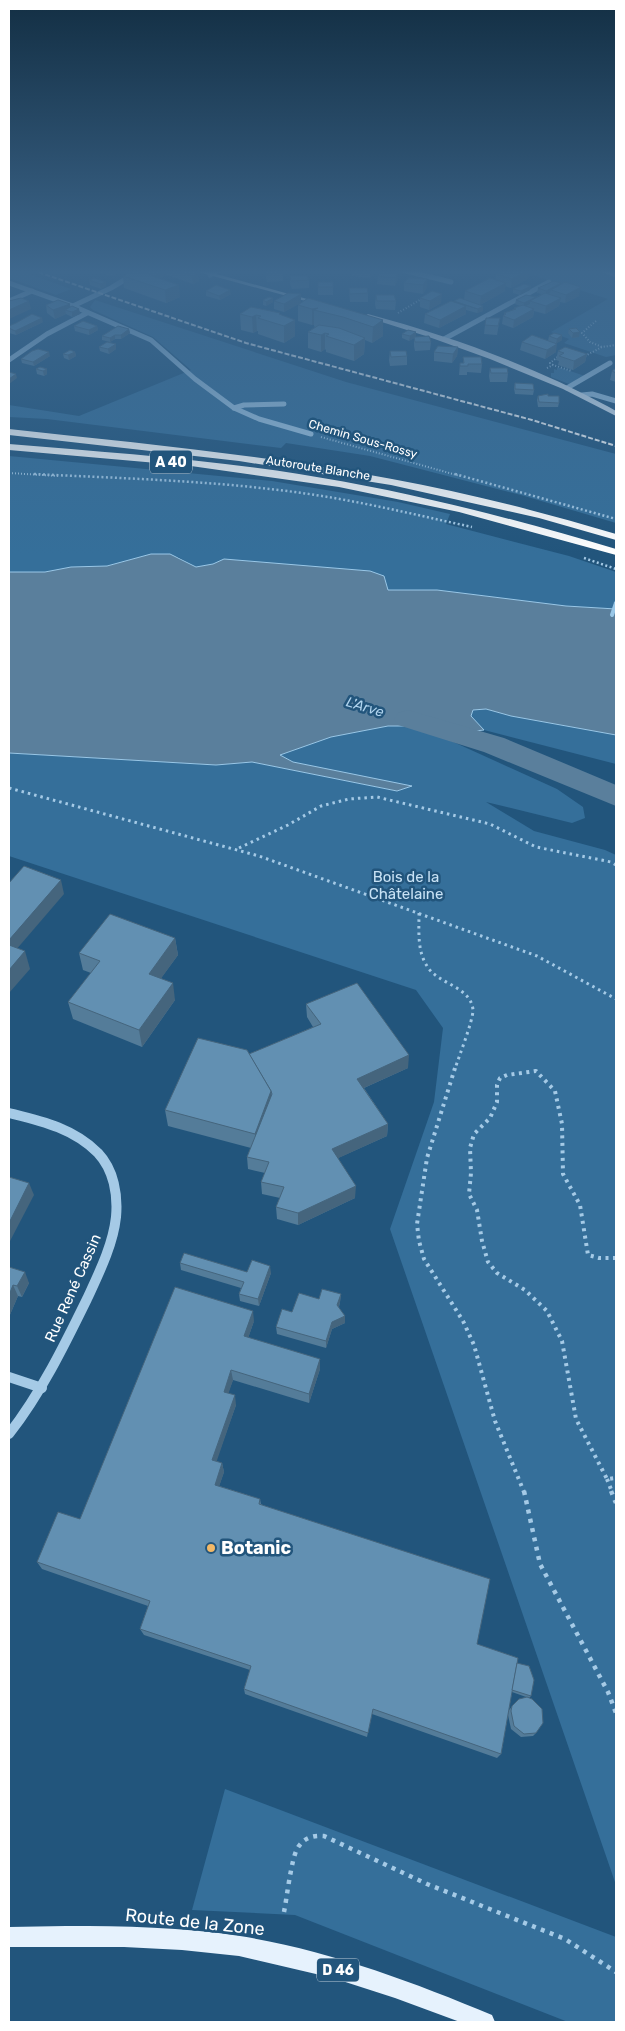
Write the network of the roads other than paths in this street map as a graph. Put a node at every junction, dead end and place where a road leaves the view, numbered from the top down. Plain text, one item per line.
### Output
1 (179, 365) edge
2 (510, 365) edge
3 (607, 365) edge
4 (564, 389) junction
5 (582, 395) junction
6 (616, 401) edge
7 (284, 404) dead end
8 (234, 408) junction
9 (616, 414) edge
10 (616, 420) edge
11 (9, 425) edge
12 (9, 433) edge
13 (311, 434) road end
14 (9, 447) edge
15 (333, 470) junction
16 (616, 537) edge
17 (616, 552) edge
18 (9, 1113) edge
19 (9, 1377) edge
20 (42, 1388) junction
21 (9, 1434) edge
22 (9, 1937) edge
23 (485, 2022) edge

1 - 8 street, Chemin Sous-Rossy
2 - 4 main road
3 - 4 street
4 - 5 main road
4 - 10 main road
5 - 6 street
5 - 9 main road
7 - 8 street
8 - 13 street, Chemin Sous-Rossy
11 - 15 highway
12 - 15 highway, Autoroute Blanche / A 40
14 - 17 highway, Autoroute Blanche / A 40
15 - 16 highway, Autoroute Blanche / A 40
18 - 20 street, Rue René Cassin
19 - 20 street
20 - 21 street, Rue René Cassin
22 - 23 main road, Route de la Zone / D 46

